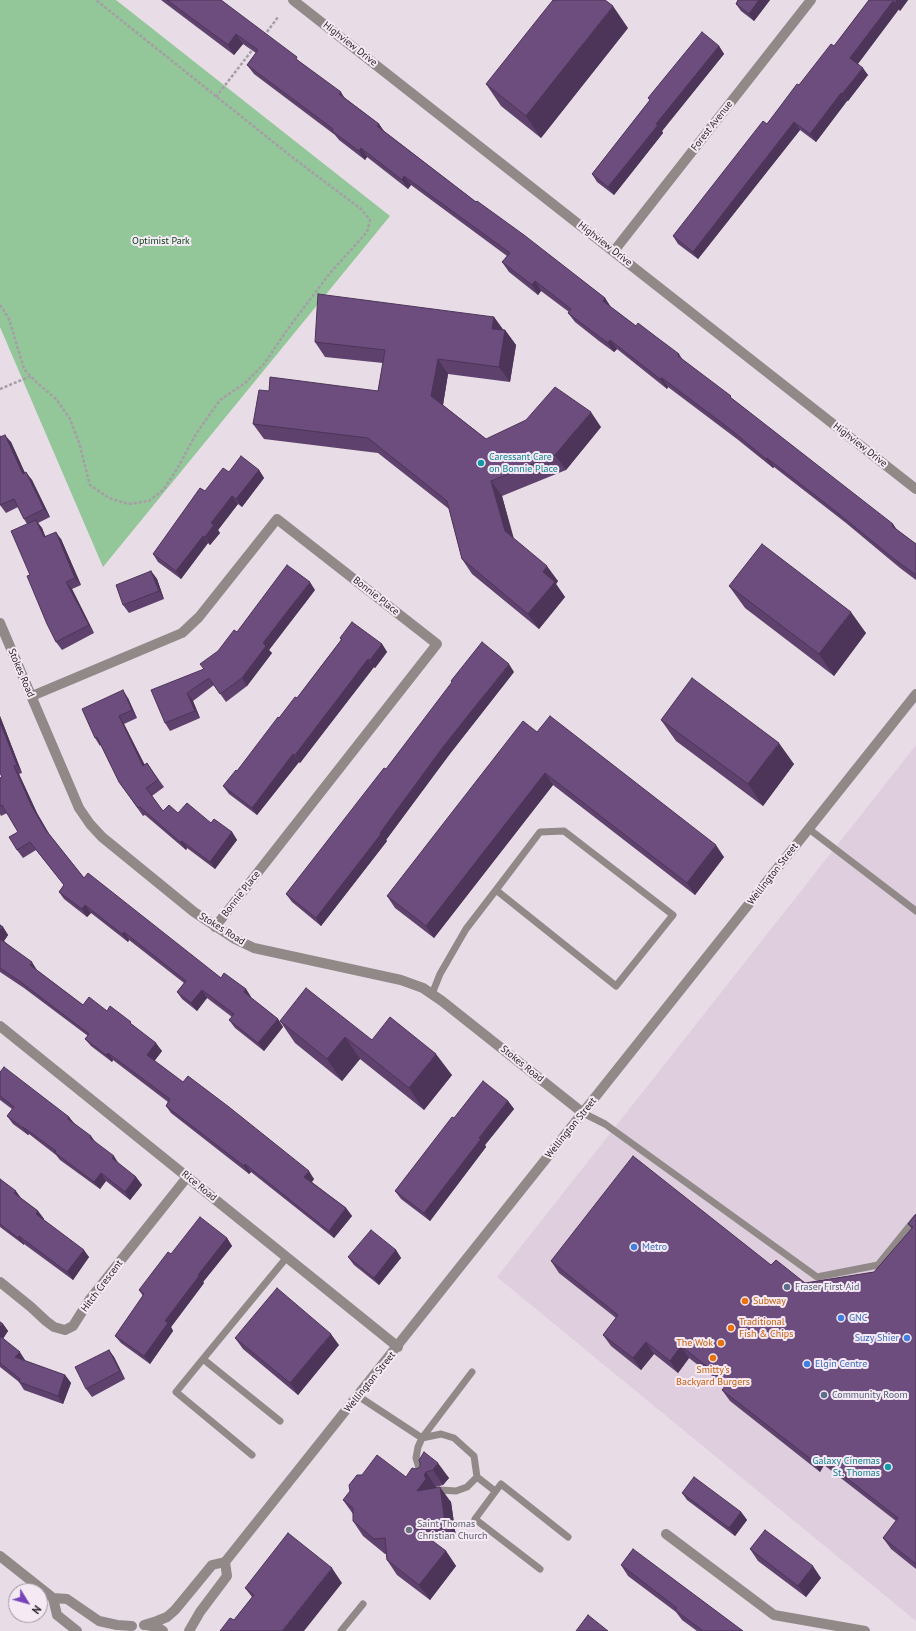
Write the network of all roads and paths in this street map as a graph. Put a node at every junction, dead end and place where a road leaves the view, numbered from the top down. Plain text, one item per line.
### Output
1 (96, 0) edge
2 (293, 0) edge
3 (811, 0) edge
4 (278, 17) dead end
5 (259, 42) edge
6 (254, 48) edge
7 (216, 97) junction
8 (614, 251) junction
9 (0, 305) edge
10 (31, 376) junction
11 (0, 389) edge
12 (916, 489) edge
13 (0, 623) edge
14 (916, 694) edge
15 (32, 696) junction
16 (809, 829) junction
17 (496, 890) junction
18 (916, 911) edge
19 (215, 927) junction
20 (432, 994) junction
21 (0, 1026) edge
22 (583, 1113) junction
23 (188, 1176) junction
24 (916, 1218) edge
25 (287, 1257) junction
26 (0, 1282) edge
27 (398, 1346) junction
28 (203, 1359) junction
29 (472, 1372) dead end
30 (358, 1396) junction
31 (280, 1421) dead end
32 (422, 1438) junction
33 (252, 1455) dead end
34 (477, 1477) junction
35 (426, 1479) edge
36 (440, 1490) edge
37 (495, 1491) junction
38 (666, 1534) dead end
39 (568, 1537) dead end
40 (0, 1556) edge
41 (225, 1562) junction
42 (540, 1569) dead end
43 (53, 1598) junction
44 (363, 1604) dead end
45 (144, 1624) junction
46 (132, 1626) junction
47 (76, 1631) edge
48 (119, 1631) edge
49 (163, 1631) edge
50 (188, 1631) edge
51 (341, 1631) edge
52 (865, 1631) edge

1 - 7 path
2 - 8 street, Highview Drive
3 - 8 street, Forest Avenue
4 - 5 path
6 - 7 path
7 - 10 path
8 - 12 street, Highview Drive
9 - 10 path
10 - 11 path
13 - 15 street, Stokes Road
14 - 16 street, Wellington Street
15 - 19 street, Stokes Road
15 - 19 street, Bonnie Place
16 - 18 lane
16 - 22 street, Wellington Street
17 - 17 lane
17 - 20 lane
19 - 20 street, Stokes Road
20 - 22 street, Stokes Road
21 - 23 street, Rice Road
22 - 24 lane
22 - 27 street, Wellington Street
23 - 25 street, Rice Road
23 - 26 street, Hitch Crescent
25 - 27 street, Rice Road
25 - 28 lane
27 - 30 street, Wellington Street
28 - 31 lane
28 - 33 lane
29 - 32 lane
30 - 32 lane
30 - 41 street, Wellington Street
32 - 34 lane
32 - 35 lane
34 - 36 lane
34 - 37 lane
37 - 39 lane
37 - 42 lane
38 - 52 street
40 - 43 street
41 - 45 street, Wellington Street
41 - 50 street
43 - 46 street
43 - 47 street
44 - 51 lane
45 - 46 street, Wellington Street
45 - 49 street
46 - 48 street

